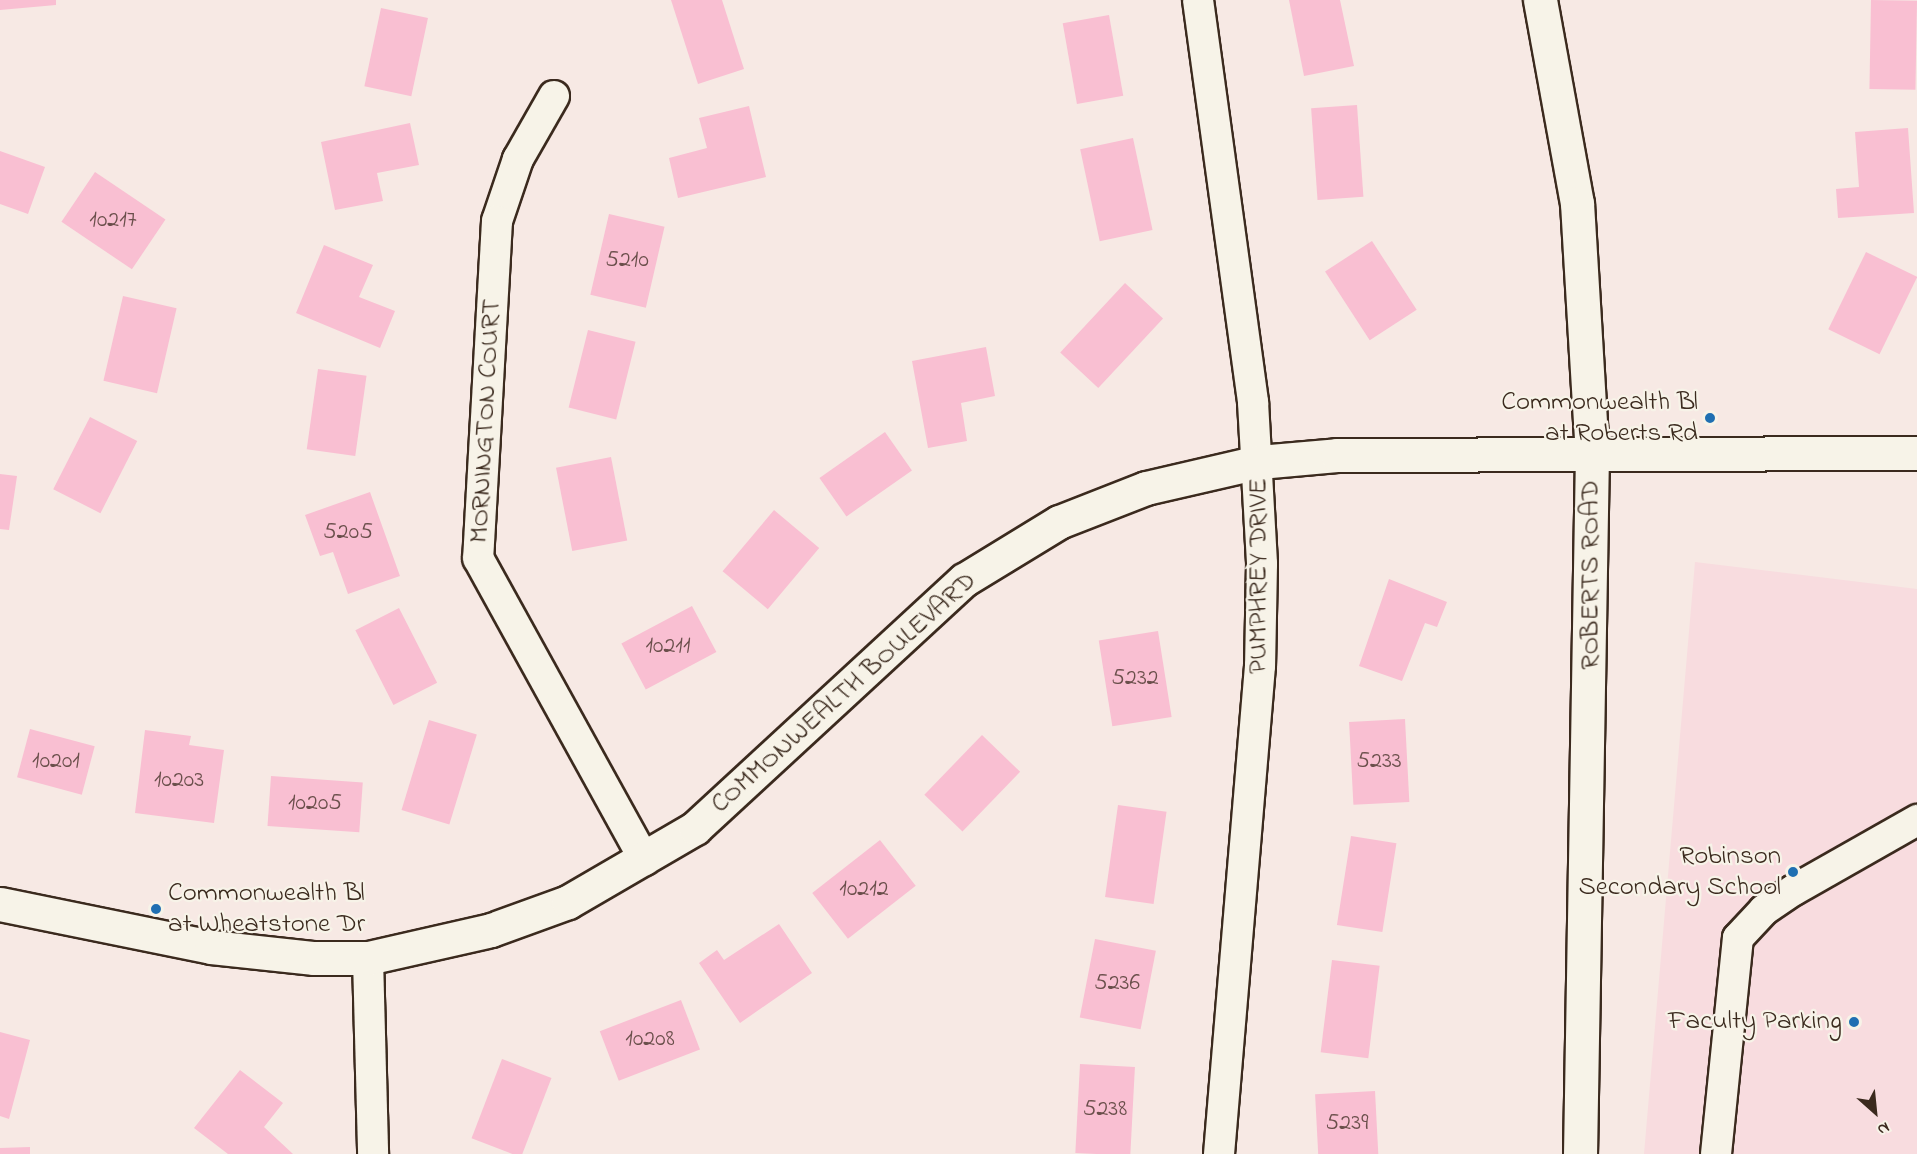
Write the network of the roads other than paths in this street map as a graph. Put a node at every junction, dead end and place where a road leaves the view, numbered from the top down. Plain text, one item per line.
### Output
1 (1198, 0) edge
2 (1540, 0) edge
3 (554, 96) dead end
4 (1592, 453) junction
5 (1917, 453) edge
6 (1259, 462) junction
7 (1917, 820) edge
8 (645, 860) junction
9 (0, 904) edge
10 (368, 958) junction
11 (374, 1154) edge
12 (1219, 1154) edge
13 (1580, 1154) edge
14 (1716, 1154) edge

1 - 6 street, PUMPHREY DRIVE
2 - 4 street, ROBERTS ROAD
3 - 8 street, MORNINGTON COURT
4 - 5 street, COMMONWEALTH BOULEVARD
4 - 6 street, COMMONWEALTH BOULEVARD
4 - 13 street, ROBERTS ROAD
6 - 8 street, COMMONWEALTH BOULEVARD
6 - 12 street, PUMPHREY DRIVE
7 - 14 street
8 - 10 street, COMMONWEALTH BOULEVARD
9 - 10 street, COMMONWEALTH BOULEVARD
10 - 11 street

